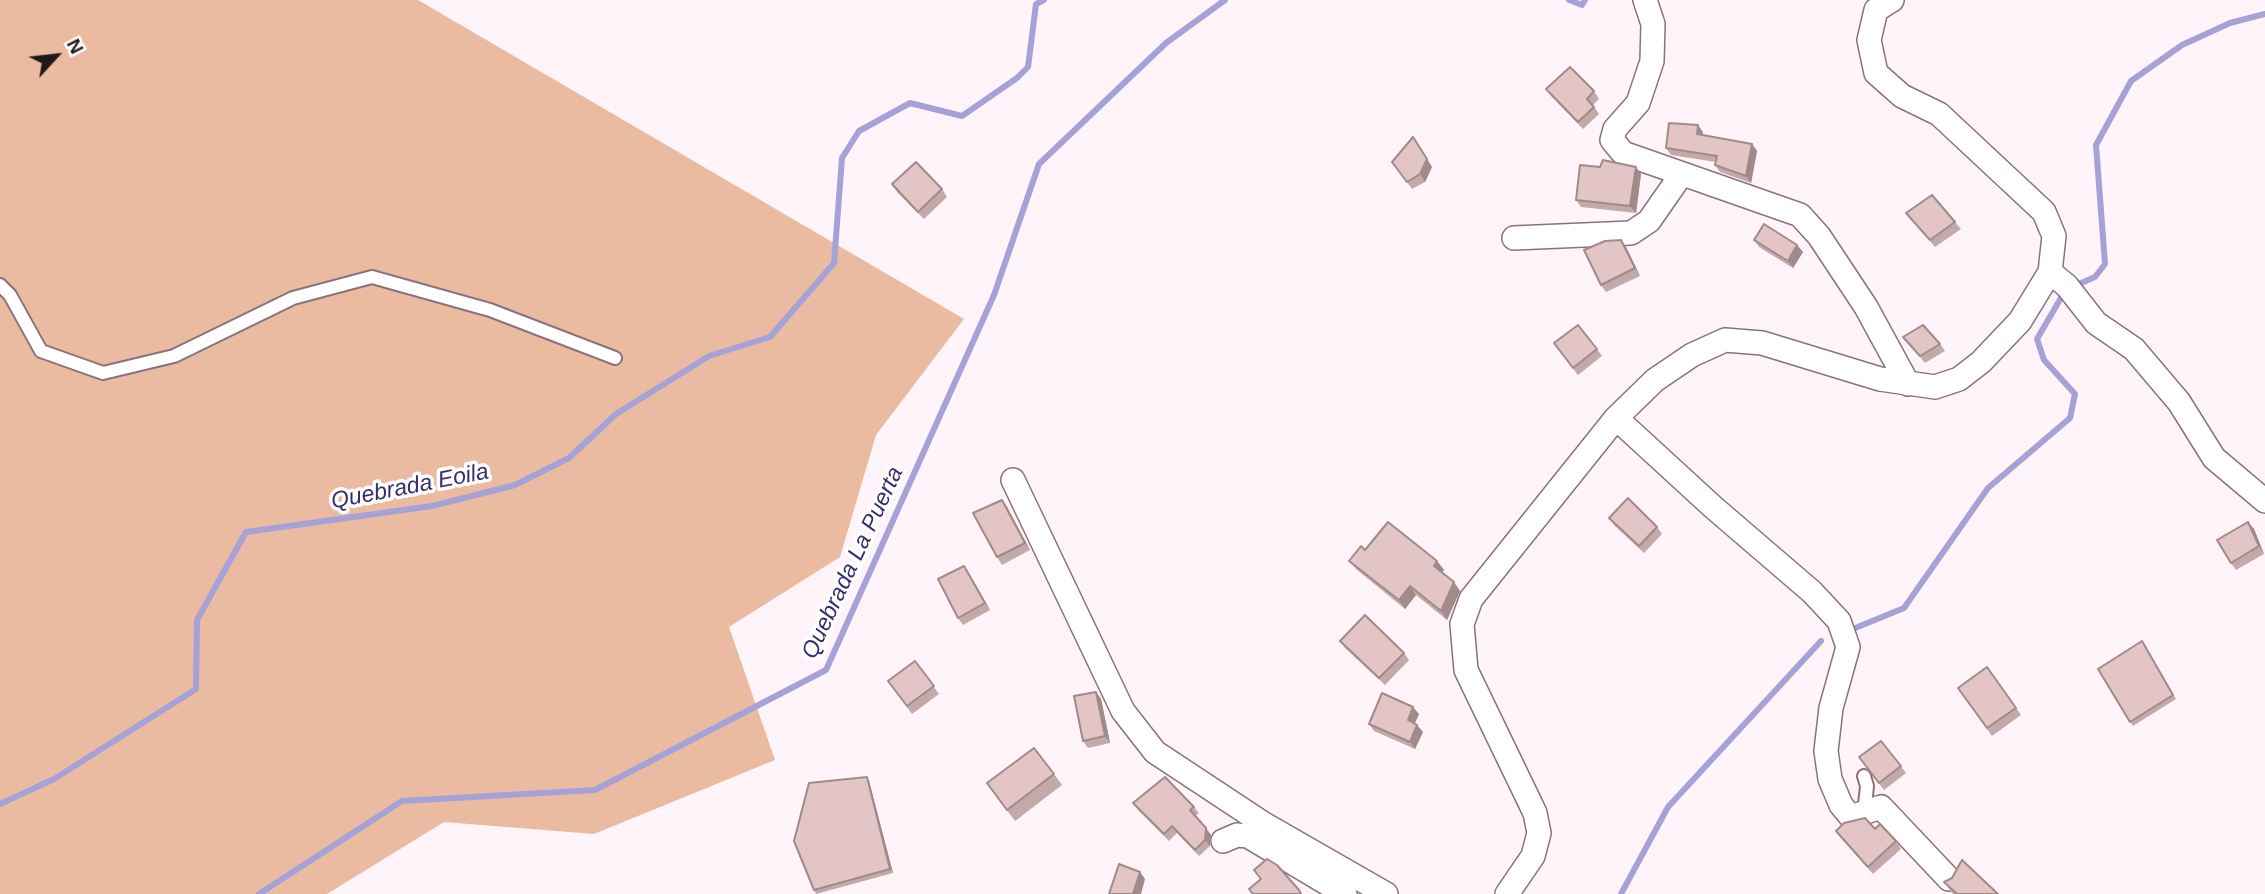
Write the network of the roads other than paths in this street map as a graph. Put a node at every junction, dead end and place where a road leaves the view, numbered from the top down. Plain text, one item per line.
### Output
1 (1645, 0) edge
2 (1892, 0) edge
3 (1681, 175) junction
4 (1514, 238) dead end
5 (2050, 272) junction
6 (0, 285) edge
7 (615, 358) dead end
8 (1908, 384) junction
9 (1616, 418) junction
10 (1013, 480) dead end
11 (2265, 501) edge
12 (1864, 776) edge
13 (1863, 815) junction
14 (1223, 841) dead end
15 (1949, 879) edge
16 (1345, 894) edge
17 (1386, 894) edge
18 (1507, 894) edge

1 - 3 street
2 - 5 street
3 - 4 street
3 - 8 street
5 - 8 street
5 - 11 street
6 - 7 lane
8 - 9 street
9 - 13 street
9 - 18 street
10 - 17 street
12 - 13 lane
13 - 15 street
14 - 16 street

